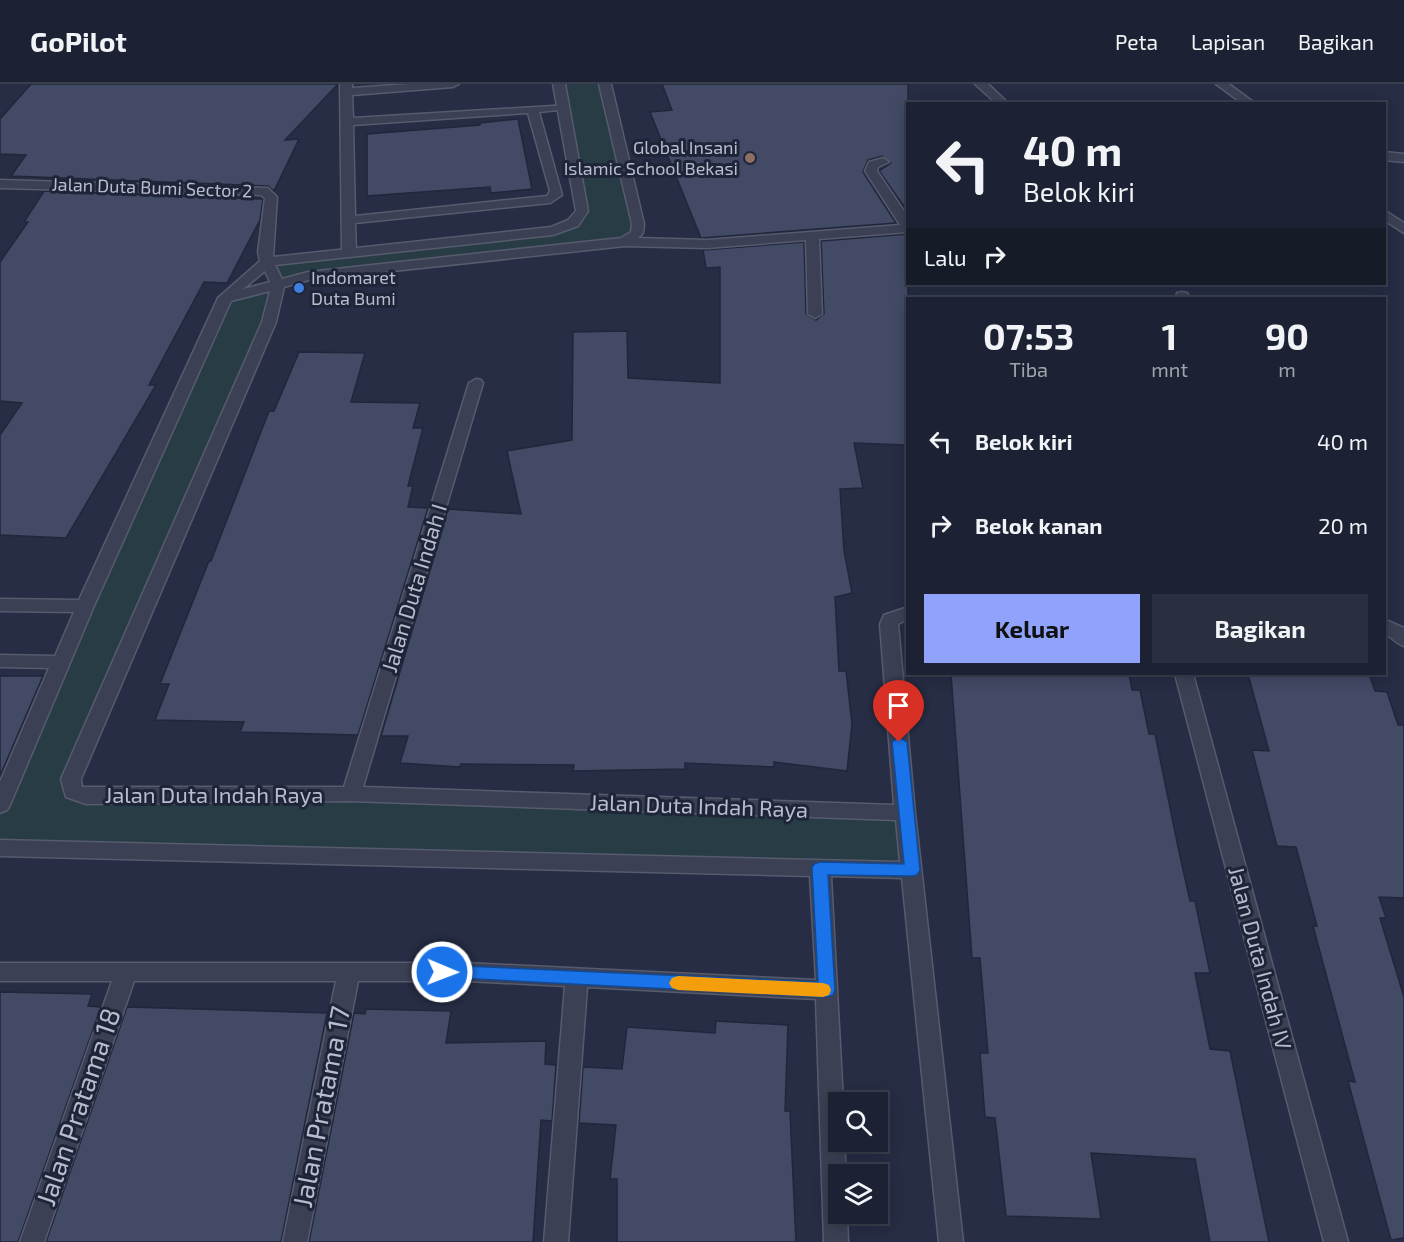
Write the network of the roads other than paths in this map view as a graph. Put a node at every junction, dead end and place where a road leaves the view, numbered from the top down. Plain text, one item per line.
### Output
1 (453, 84) edge
2 (559, 84) edge
3 (605, 84) edge
4 (981, 84) edge
5 (1222, 84) edge
6 (347, 88) edge
7 (1002, 102) edge
8 (1248, 102) edge
9 (564, 107) junction
10 (532, 110) junction
11 (349, 123) junction
12 (1386, 156) edge
13 (1404, 158) edge
14 (883, 162) dead end
15 (2, 186) edge
16 (1386, 216) edge
17 (349, 220) junction
18 (906, 224) edge
19 (906, 227) edge
20 (1404, 229) edge
21 (812, 237) junction
22 (625, 242) junction
23 (349, 252) junction
24 (267, 262) junction
25 (278, 284) junction
26 (225, 298) junction
27 (814, 314) dead end
28 (476, 383) dead end
29 (0, 605) edge
30 (85, 606) junction
31 (906, 613) edge
32 (0, 661) edge
33 (61, 662) junction
34 (1184, 675) edge
35 (351, 794) junction
36 (2, 795) edge
37 (905, 813) junction
38 (0, 848) edge
39 (820, 868) junction
40 (912, 870) junction
41 (0, 972) edge
42 (126, 972) junction
43 (348, 972) junction
44 (578, 978) junction
45 (827, 990) junction
46 (32, 1242) edge
47 (295, 1242) edge
48 (556, 1242) edge
49 (836, 1242) edge
50 (951, 1242) edge
51 (1336, 1242) edge

1 - 6 street
2 - 9 street
3 - 22 street
4 - 7 street
5 - 8 street
6 - 11 street
9 - 10 street
9 - 23 street
10 - 11 street
10 - 17 street
11 - 17 street
12 - 13 street
14 - 18 street
15 - 24 street, Jalan Duta Bumi Sector 2
16 - 20 street
17 - 23 street
19 - 21 street
21 - 22 street
21 - 27 street
22 - 25 street
23 - 24 street
24 - 25 street
24 - 26 street
25 - 26 street
25 - 35 street, Jalan Duta Indah Raya
26 - 30 street
28 - 35 street, Jalan Duta Indah I
29 - 30 street
30 - 33 street
31 - 37 street
32 - 33 street
33 - 36 street
34 - 51 street, Jalan Duta Indah IV
35 - 37 street, Jalan Duta Indah Raya
37 - 40 street
38 - 39 street
39 - 40 street
39 - 45 street
40 - 50 street
41 - 42 street
42 - 43 street
42 - 46 street, Jalan Pratama 18
43 - 44 street
43 - 47 street, Jalan Pratama 17
44 - 45 street
44 - 48 street
45 - 49 street

